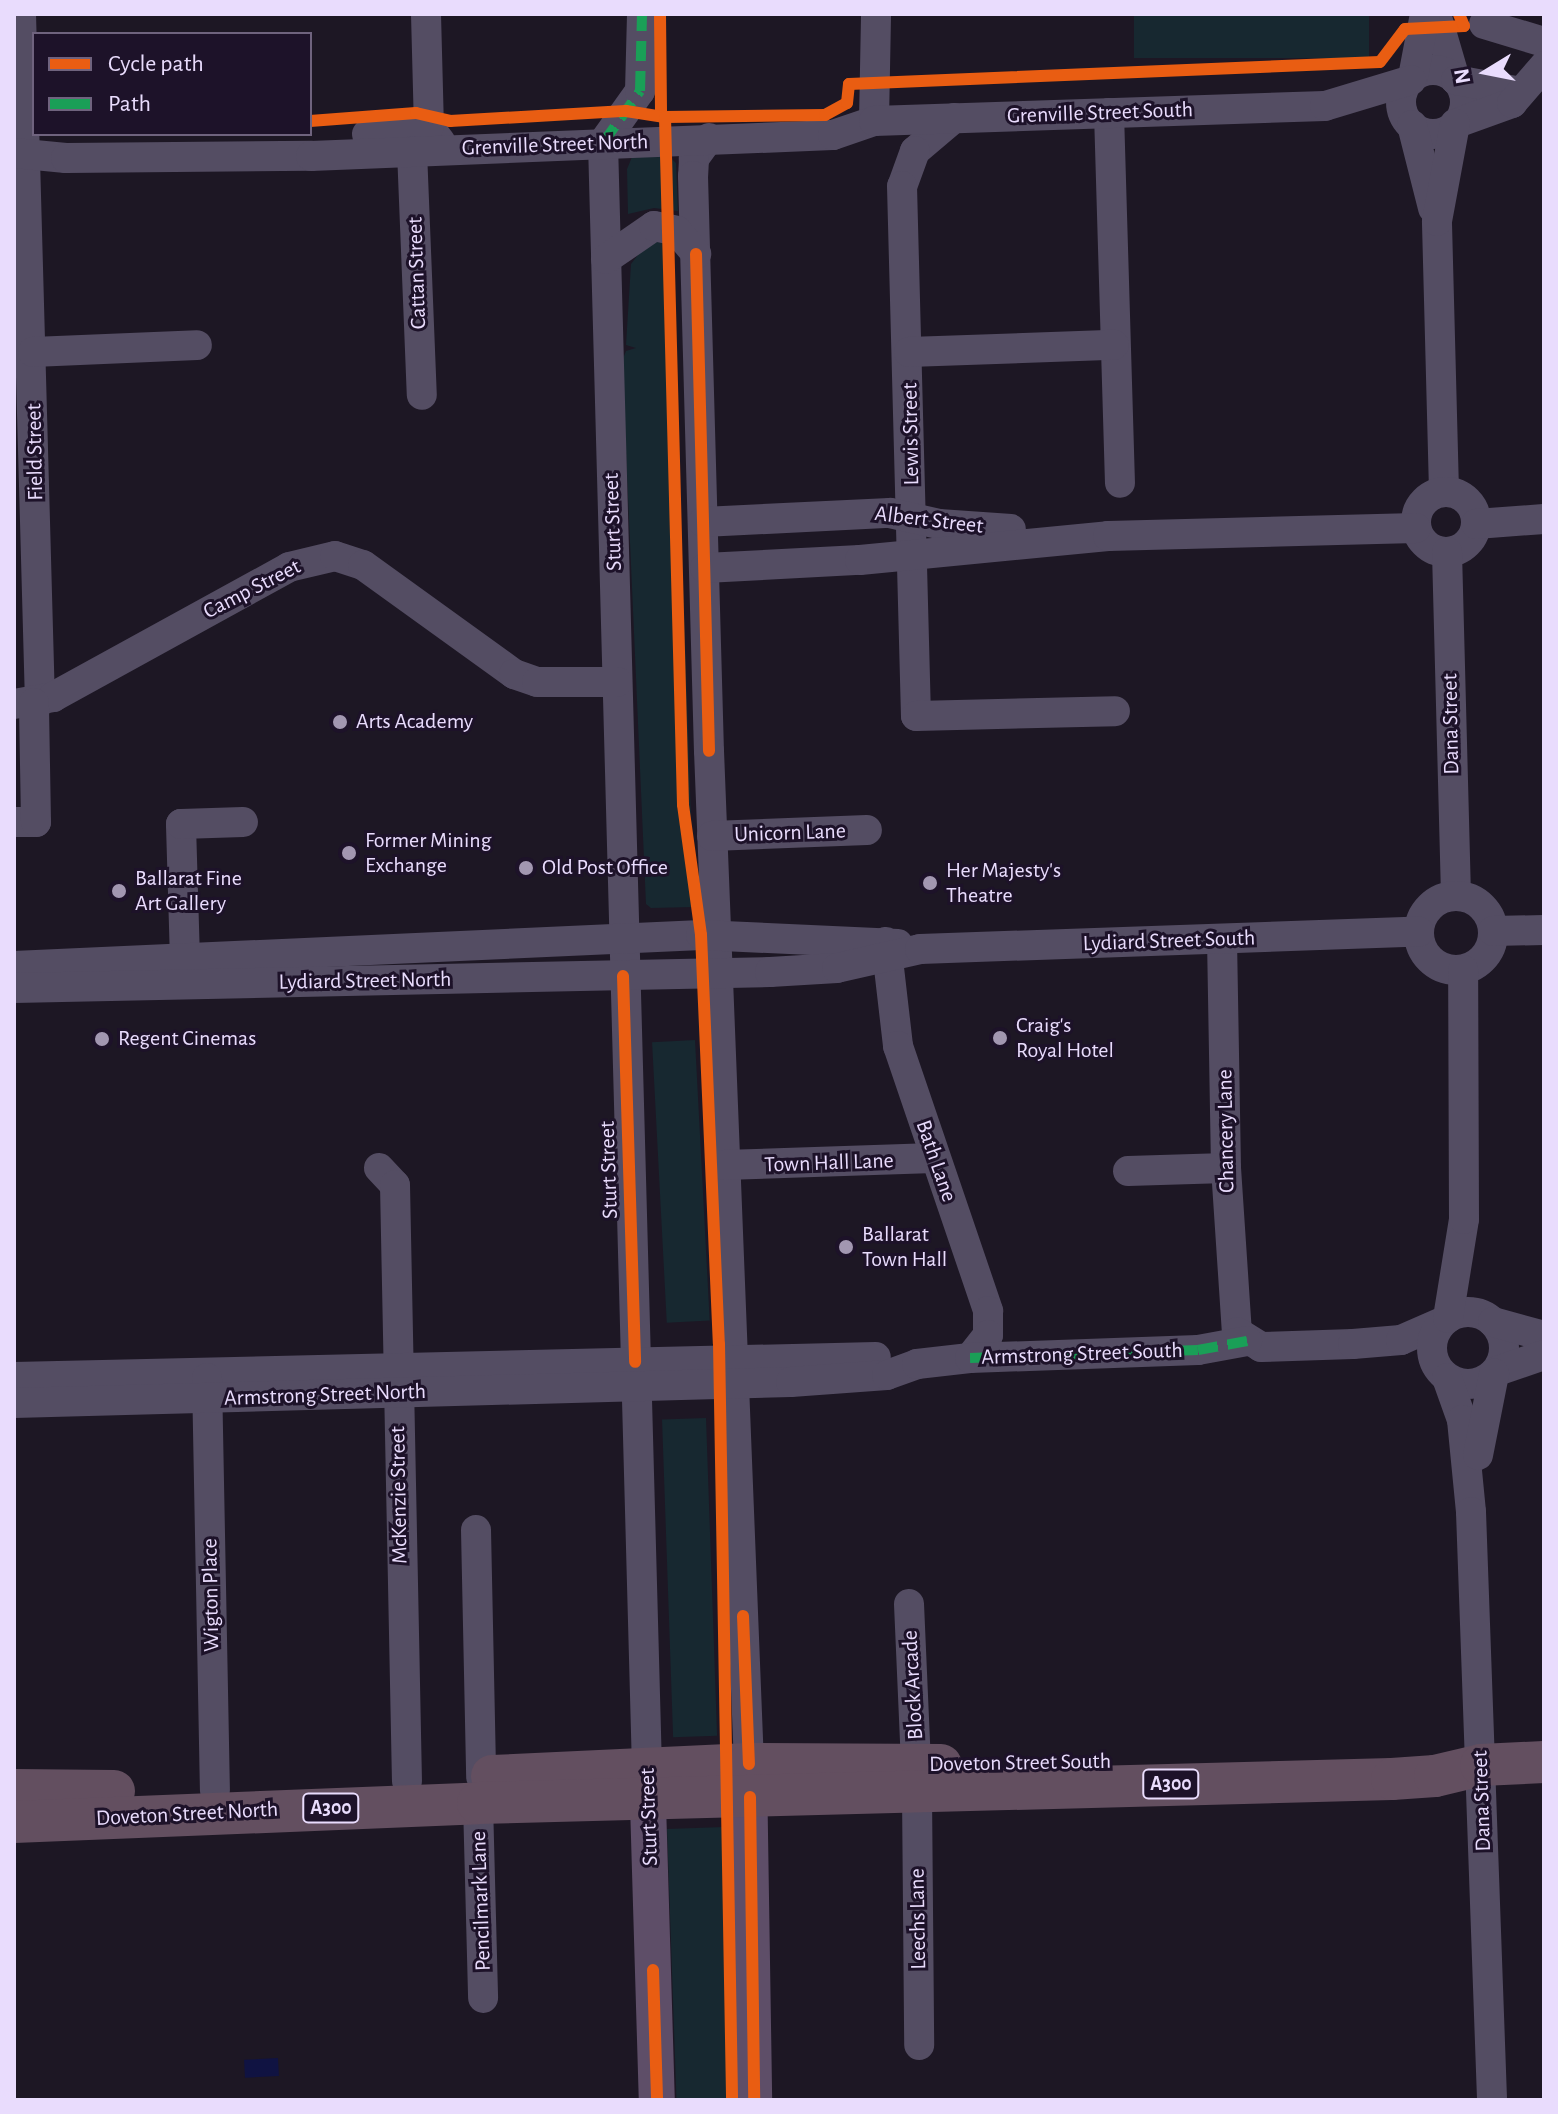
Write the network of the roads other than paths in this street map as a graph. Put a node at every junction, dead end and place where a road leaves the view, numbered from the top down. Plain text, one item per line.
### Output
1 (21, 14) edge
2 (426, 14) edge
3 (642, 14) edge
4 (876, 14) edge
5 (1425, 14) edge
6 (1436, 14) edge
7 (1484, 24) dead end
8 (1544, 42) edge
9 (1544, 66) edge
10 (1412, 78) junction
11 (1456, 79) junction
12 (1521, 92) junction
13 (1325, 106) junction
14 (1109, 113) junction
15 (954, 118) junction
16 (874, 121) junction
17 (1411, 124) junction
18 (1456, 124) junction
19 (709, 138) junction
20 (421, 139) junction
21 (603, 143) junction
22 (20, 153) edge
23 (1437, 235) junction
24 (696, 254) junction
25 (606, 259) junction
26 (197, 345) dead end
27 (1114, 345) junction
28 (33, 352) junction
29 (909, 352) junction
30 (422, 395) dead end
31 (1120, 483) dead end
32 (1444, 491) junction
33 (1544, 519) edge
34 (913, 520) junction
35 (703, 522) junction
36 (1476, 524) junction
37 (1416, 528) junction
38 (1108, 536) junction
39 (1447, 552) junction
40 (914, 553) junction
41 (705, 568) junction
42 (617, 682) junction
43 (29, 703) edge
44 (1115, 711) dead end
45 (14, 822) edge
46 (243, 822) dead end
47 (867, 830) dead end
48 (712, 836) junction
49 (1456, 896) junction
50 (1544, 930) edge
51 (1493, 931) junction
52 (1419, 932) junction
53 (716, 935) junction
54 (622, 938) junction
55 (1222, 939) junction
56 (886, 949) junction
57 (185, 960) junction
58 (14, 966) edge
59 (1463, 970) junction
60 (717, 974) junction
61 (623, 976) junction
62 (14, 988) edge
63 (934, 1158) junction
64 (724, 1165) junction
65 (379, 1168) dead end
66 (1226, 1168) junction
67 (1128, 1171) dead end
68 (1464, 1219) junction
69 (1445, 1320) junction
70 (1491, 1320) junction
71 (1544, 1336) edge
72 (1248, 1337) junction
73 (1353, 1344) junction
74 (1544, 1355) edge
75 (970, 1358) junction
76 (733, 1371) junction
77 (1495, 1372) junction
78 (635, 1374) junction
79 (1445, 1376) junction
80 (14, 1377) edge
81 (399, 1380) junction
82 (208, 1386) junction
83 (14, 1403) edge
84 (1471, 1512) junction
85 (476, 1530) dead end
86 (909, 1604) dead end
87 (1544, 1762) edge
88 (1481, 1765) junction
89 (917, 1779) junction
90 (749, 1780) junction
91 (407, 1781) junction
92 (647, 1783) junction
93 (14, 1790) edge
94 (215, 1790) junction
95 (479, 1790) junction
96 (14, 1822) edge
97 (483, 1998) dead end
98 (919, 2045) dead end
99 (1489, 2097) edge
100 (657, 2100) edge
101 (754, 2100) edge

1 - 22 street, Field Street
2 - 20 street, Cattan Street
3 - 21 street
4 - 16 street
5 - 10 street
6 - 11 street
7 - 8 street
9 - 12 street
10 - 11 street
10 - 13 street, Grenville Street South
10 - 17 street
11 - 12 street
11 - 18 street
12 - 18 street
13 - 14 street, Grenville Street South
13 - 17 street, Grenville Street South
14 - 15 street, Grenville Street South
14 - 27 street
15 - 16 street, Grenville Street South
15 - 29 street, Lewis Street
16 - 19 street, Grenville Street North
17 - 18 street
17 - 23 street
18 - 23 street
19 - 21 street, Grenville Street North
19 - 24 street
20 - 21 street, Grenville Street North
20 - 22 street
20 - 30 street, Cattan Street
21 - 25 street, Sturt Street
22 - 28 street, Field Street
23 - 32 street
24 - 25 street
24 - 35 street
25 - 42 street, Sturt Street
26 - 28 street
27 - 29 street
27 - 31 street
28 - 43 street, Field Street
29 - 34 street, Lewis Street
32 - 36 street
32 - 37 street
33 - 36 street
34 - 35 street, Albert Street
34 - 38 street, Albert Street
34 - 40 street, Lewis Street
35 - 41 street
36 - 39 street
37 - 38 street, Albert Street
37 - 39 street
38 - 40 street, Albert Street
39 - 49 street, Dana Street
40 - 41 street, Albert Street
40 - 44 street, Lewis Street
41 - 48 street
42 - 43 street, Camp Street
42 - 54 street, Sturt Street
43 - 45 street, Field Street
46 - 57 street
47 - 48 street, Unicorn Lane
48 - 53 street
49 - 51 street
49 - 52 street
50 - 51 street
51 - 59 street
52 - 55 street, Lydiard Street South
52 - 59 street
53 - 54 street, Lydiard Street North
53 - 56 street, Lydiard Street South
53 - 60 street
54 - 57 street, Lydiard Street North
54 - 61 street, Sturt Street
55 - 56 street, Lydiard Street South
55 - 66 street, Chancery Lane
56 - 60 street, Lydiard Street South
56 - 63 street, Bath Lane
57 - 58 street, Lydiard Street North
59 - 68 street
60 - 61 street, Lydiard Street North
60 - 64 street
61 - 62 street, Lydiard Street North
61 - 78 street, Sturt Street
63 - 64 street, Town Hall Lane
63 - 75 street, Bath Lane
64 - 76 street
65 - 81 street, McKenzie Street
66 - 67 street
66 - 72 street, Chancery Lane
68 - 69 street
68 - 70 street
69 - 70 street
69 - 73 street, Armstrong Street South
69 - 79 street
70 - 71 street
70 - 77 street
72 - 73 street, Armstrong Street South
72 - 75 street, Armstrong Street South
73 - 79 street, Armstrong Street South
74 - 77 street
75 - 76 street, Armstrong Street South
76 - 78 street, Armstrong Street South
76 - 90 street
77 - 79 street
77 - 84 street, Dana Street
78 - 81 street, Armstrong Street North
78 - 92 street, Sturt Street
79 - 84 street, Dana Street
80 - 82 street, Armstrong Street North
81 - 82 street, Armstrong Street North
81 - 91 street, McKenzie Street
82 - 83 street, Armstrong Street North
82 - 94 street, Wigton Place
84 - 88 street, Dana Street
85 - 95 street, Pencilmark Lane
86 - 89 street, Block Arcade
87 - 88 highway, Doveton Street South / A300
88 - 89 highway, Doveton Street South / A300
88 - 99 street, Dana Street
89 - 90 highway, Doveton Street South / A300
89 - 98 street, Leechs Lane
90 - 92 highway, A300
90 - 101 main road
91 - 94 highway, Doveton Street North / A300
91 - 95 highway, Doveton Street North / A300
92 - 95 highway, Doveton Street North / A300
92 - 100 main road, Sturt Street
93 - 94 highway, Doveton Street North / A300
95 - 96 highway, Doveton Street North / A300
95 - 97 street, Pencilmark Lane

